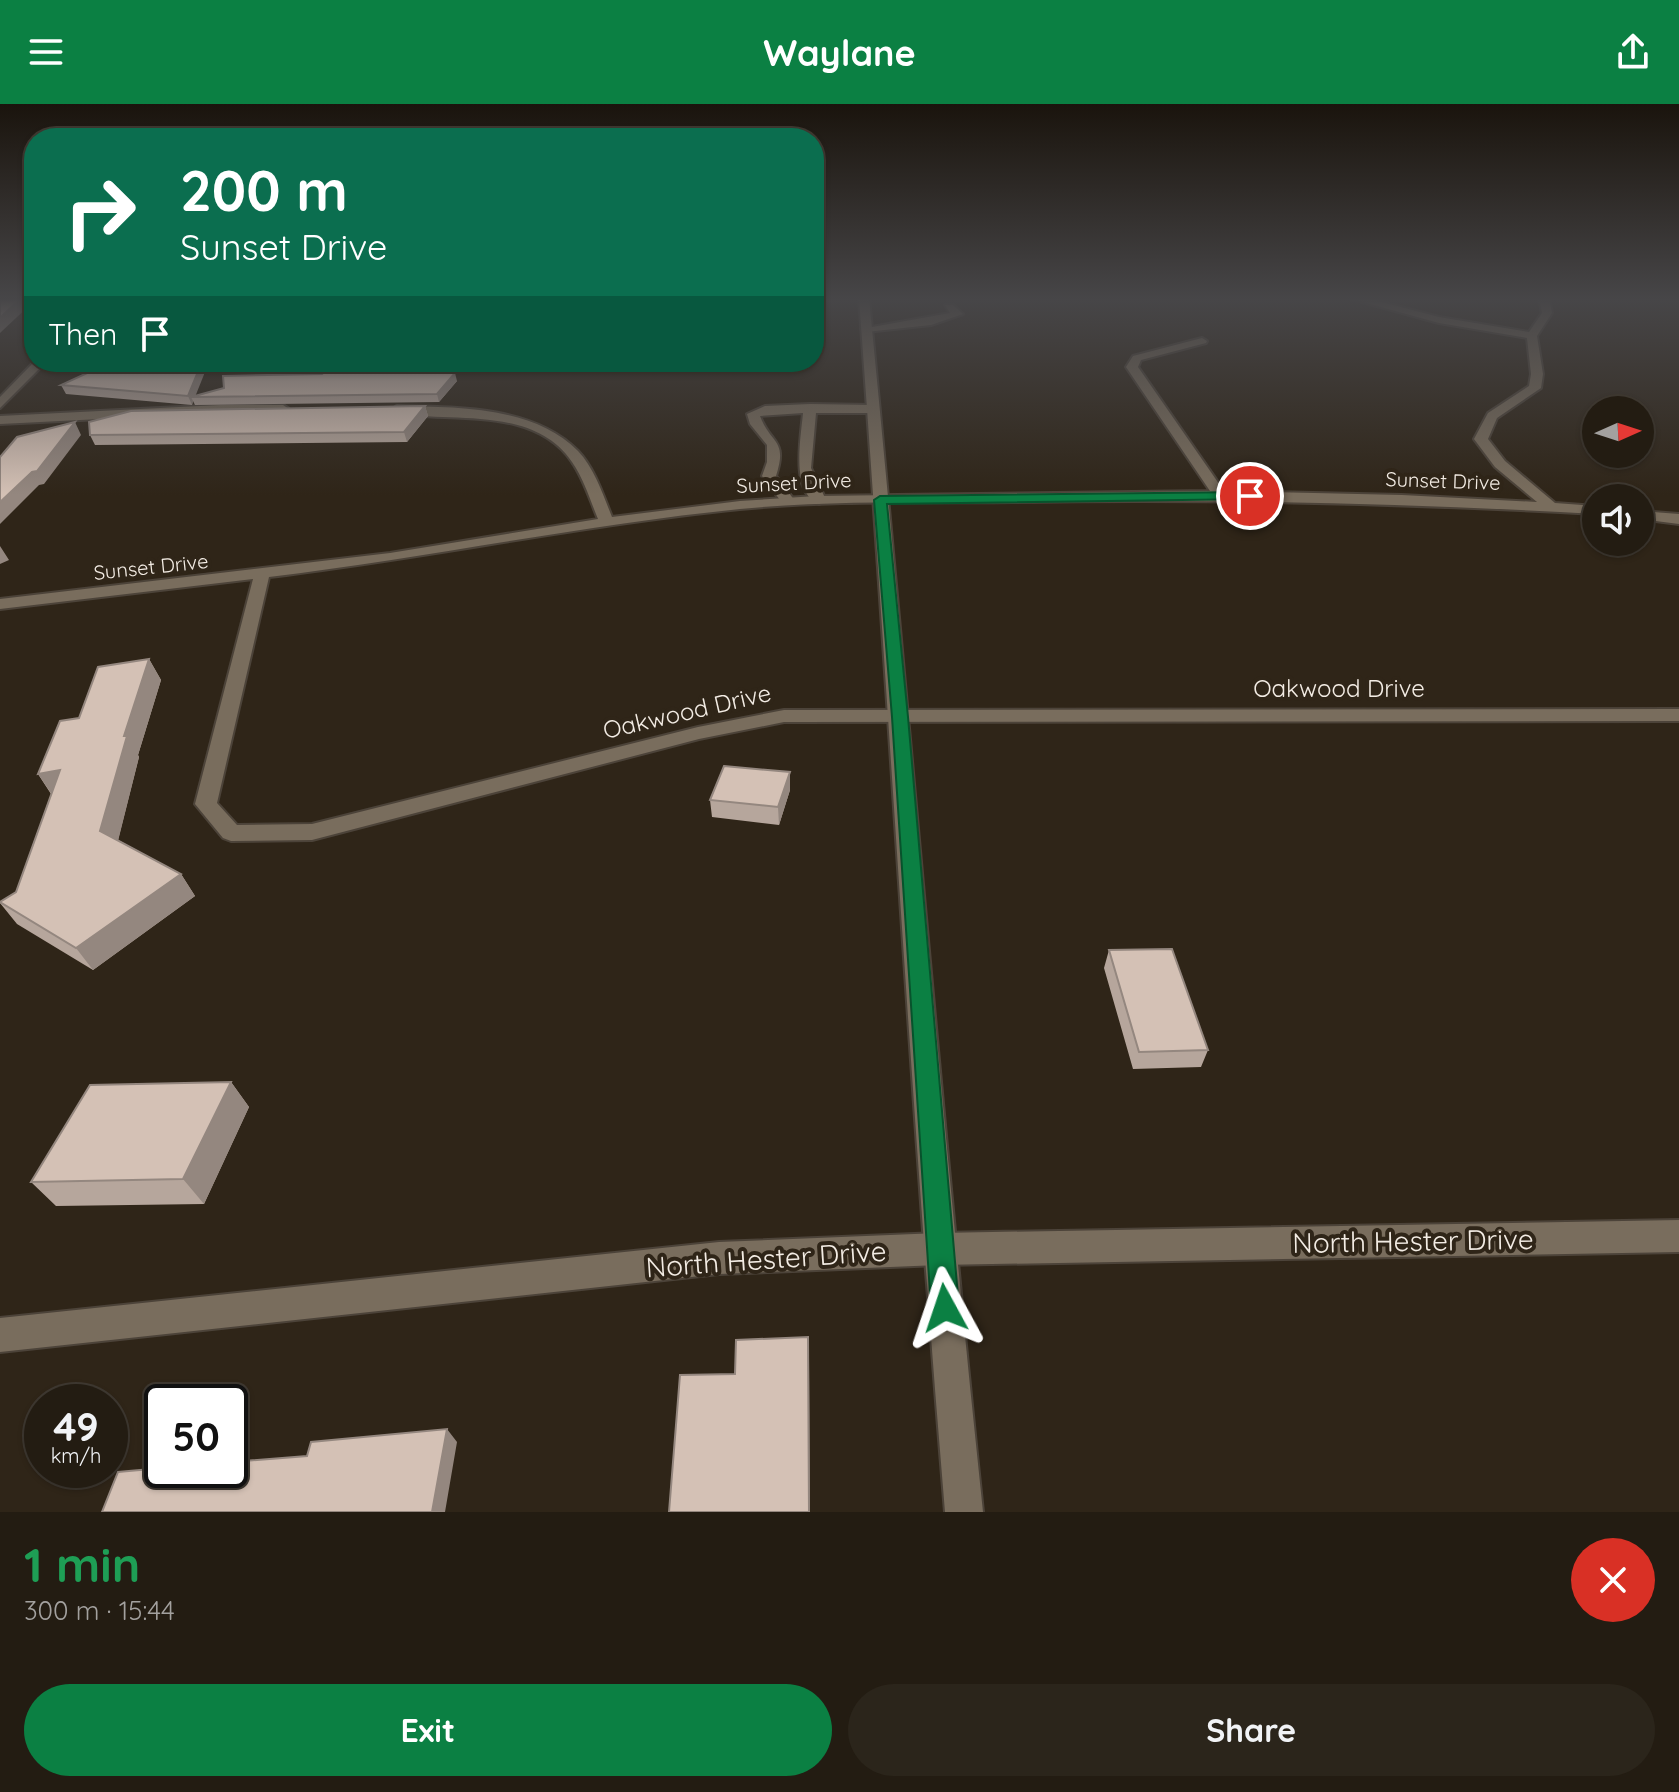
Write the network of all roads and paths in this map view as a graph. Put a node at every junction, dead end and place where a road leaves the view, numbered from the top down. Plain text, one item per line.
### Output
1 (869, 364) edge
2 (1134, 364) edge
3 (1534, 364) edge
4 (30, 372) edge
5 (0, 379) edge
6 (23, 379) junction
7 (0, 404) edge
8 (810, 408) junction
9 (298, 409) edge
10 (873, 409) junction
11 (375, 410) edge
12 (0, 420) edge
13 (1220, 495) junction
14 (819, 500) junction
15 (880, 500) junction
16 (788, 501) junction
17 (1550, 506) junction
18 (1582, 509) edge
19 (1654, 516) edge
20 (1679, 519) edge
21 (607, 522) junction
22 (262, 574) junction
23 (0, 604) edge
24 (1679, 715) edge
25 (900, 717) junction
26 (1679, 1236) edge
27 (939, 1249) junction
28 (0, 1335) edge
29 (964, 1512) edge

1 - 10 street
2 - 13 street
3 - 17 street
4 - 6 street
5 - 6 street
6 - 7 street
8 - 10 street
8 - 14 street
8 - 16 street
9 - 12 street
10 - 15 street
11 - 21 street
13 - 15 street, Sunset Drive
13 - 17 street, Sunset Drive
14 - 15 street, Sunset Drive
14 - 16 street, Sunset Drive
15 - 25 street
16 - 21 street, Sunset Drive
17 - 18 street, Sunset Drive
19 - 20 street
21 - 22 street, Sunset Drive
22 - 23 street, Sunset Drive
22 - 25 street, Oakwood Drive
24 - 25 street, Oakwood Drive
25 - 27 street
26 - 27 street, North Hester Drive
27 - 28 street, North Hester Drive
27 - 29 street

